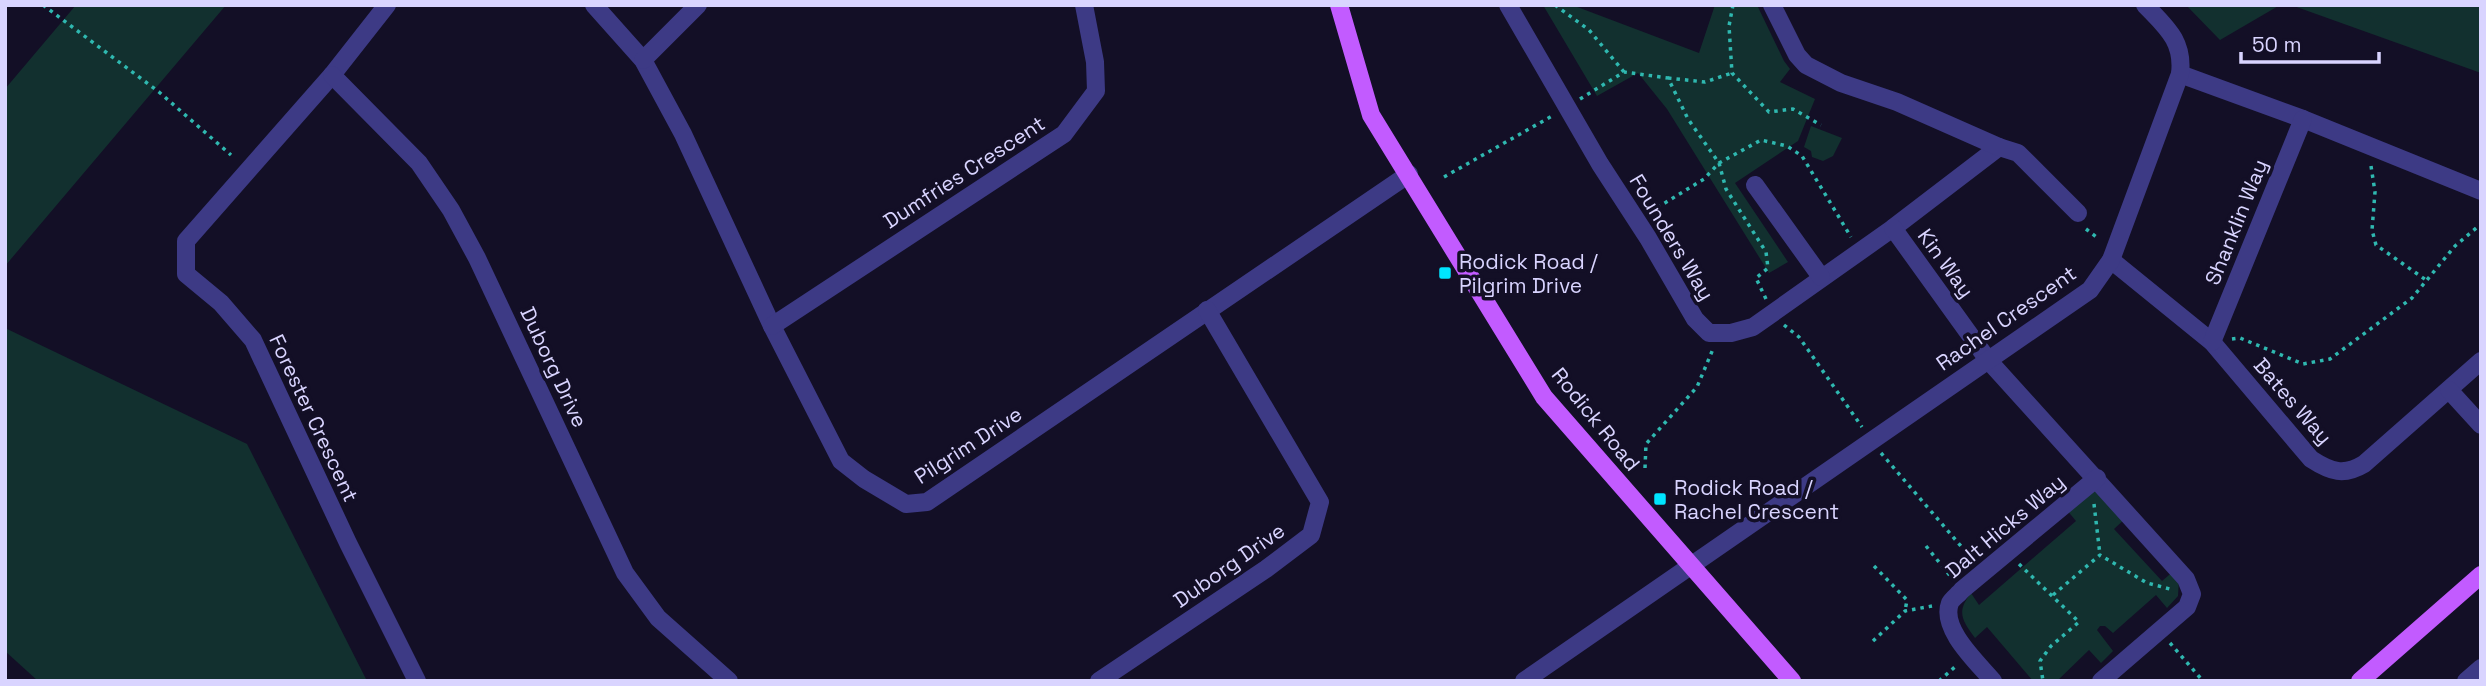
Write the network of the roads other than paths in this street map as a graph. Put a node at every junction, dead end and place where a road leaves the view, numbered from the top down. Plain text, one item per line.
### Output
1 (387, 5) edge
2 (594, 5) edge
3 (698, 5) edge
4 (1084, 5) edge
5 (1339, 5) edge
6 (1508, 5) edge
7 (1772, 5) edge
8 (2145, 5) edge
9 (643, 60) junction
10 (2180, 74) junction
11 (332, 75) junction
12 (2302, 119) junction
13 (1999, 147) junction
14 (1409, 174) junction
15 (1755, 185) dead end
16 (2481, 191) edge
17 (2078, 213) road end
18 (1893, 228) junction
19 (2113, 256) junction
20 (1821, 277) junction
21 (1207, 310) junction
22 (772, 326) junction
23 (2212, 342) junction
24 (1988, 360) junction
25 (2481, 361) edge
26 (2449, 390) junction
27 (2481, 425) edge
28 (2094, 480) junction
29 (1691, 567) junction
30 (2481, 575) edge
31 (2481, 668) edge
32 (417, 681) edge
33 (729, 681) edge
34 (1099, 681) edge
35 (1524, 681) edge
36 (1792, 681) edge
37 (1993, 681) edge
38 (2101, 681) edge
39 (2360, 681) edge
40 (2466, 681) edge

1 - 11 street, Forester Crescent
2 - 9 street, Pilgrim Drive
3 - 9 street
4 - 22 street, Dumfries Crescent
5 - 14 main road, Rodick Road
6 - 20 street, Founders Way
7 - 13 street
8 - 10 street, Rachel Crescent
9 - 22 street, Pilgrim Drive
10 - 12 street
10 - 19 street, Rachel Crescent
11 - 32 street, Forester Crescent
11 - 33 street, Duborg Drive
12 - 16 street
12 - 23 street, Shanklin Way
13 - 17 street
13 - 18 street
14 - 21 street, Pilgrim Drive
14 - 29 main road, Rodick Road
15 - 20 street
18 - 20 street
18 - 24 street, Kin Way
19 - 23 street, Bates Way
19 - 24 street, Rachel Crescent
21 - 22 street, Pilgrim Drive
21 - 34 street, Duborg Drive
23 - 26 street, Bates Way
24 - 28 street, Dalt Hicks Way
24 - 29 street, Rachel Crescent
25 - 26 street, Bates Way
26 - 27 street
28 - 37 street, Dalt Hicks Way
28 - 38 street, Dalt Hicks Way
29 - 35 street
29 - 36 main road, Rodick Road
30 - 39 main road
31 - 40 street

